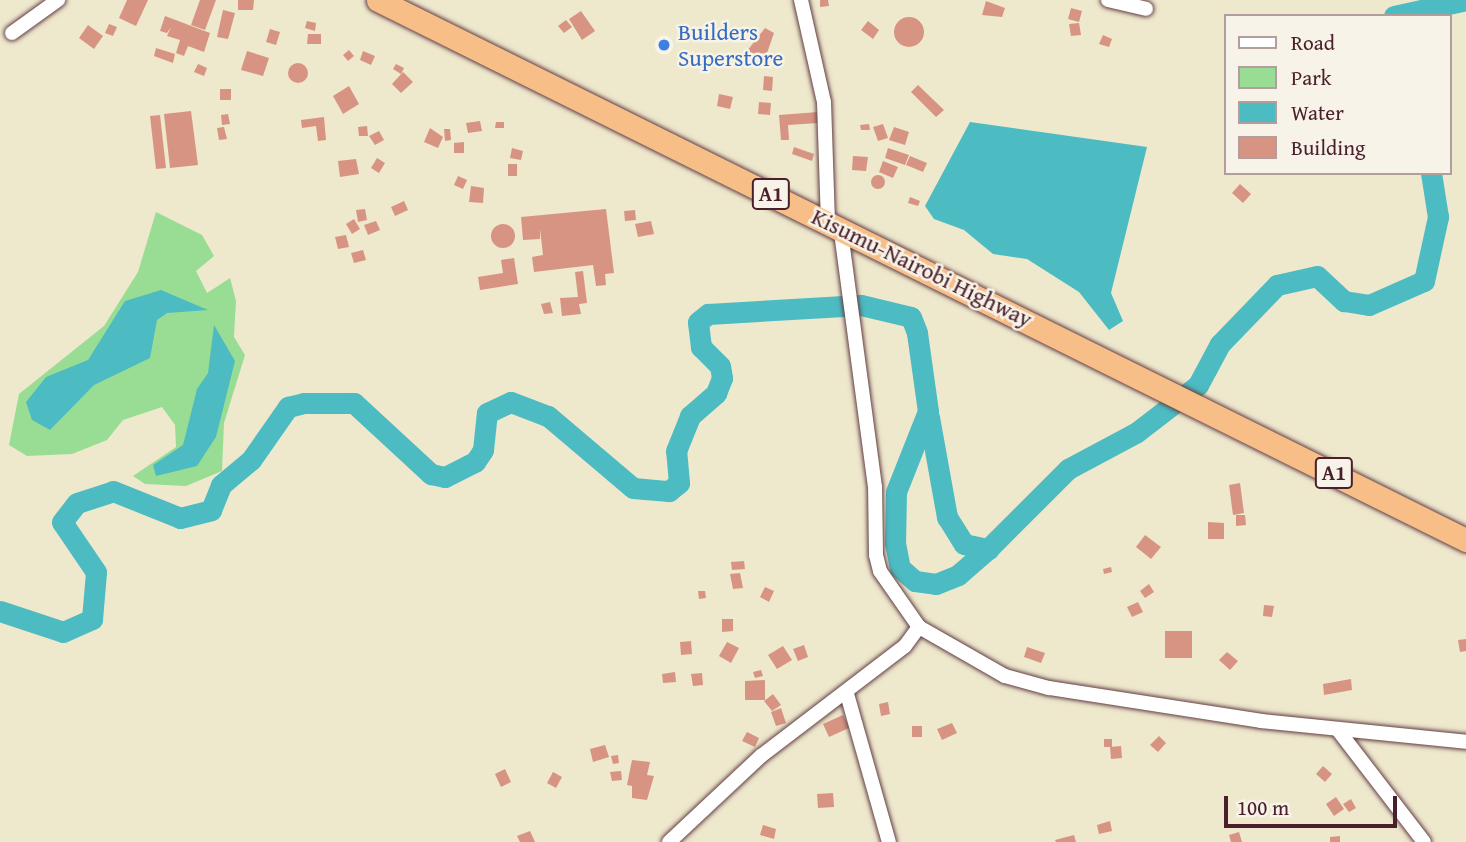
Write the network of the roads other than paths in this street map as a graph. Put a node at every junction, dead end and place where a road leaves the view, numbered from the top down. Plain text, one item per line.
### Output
1 (58, 0) edge
2 (377, 0) edge
3 (801, 0) edge
4 (1108, 0) edge
5 (1146, 9) dead end
6 (12, 33) dead end
7 (834, 223) junction
8 (1466, 540) edge
9 (919, 627) junction
10 (847, 694) dead end
11 (1338, 730) junction
12 (1466, 742) edge
13 (669, 842) edge
14 (889, 842) edge
15 (1424, 842) edge

1 - 6 street
2 - 7 highway, Kisumu-Nairobi Highway / A1
3 - 7 street
4 - 5 street
7 - 8 highway, Kisumu-Nairobi Highway / A1
7 - 9 street
9 - 11 street
9 - 13 street
10 - 14 street
11 - 12 street
11 - 15 street

